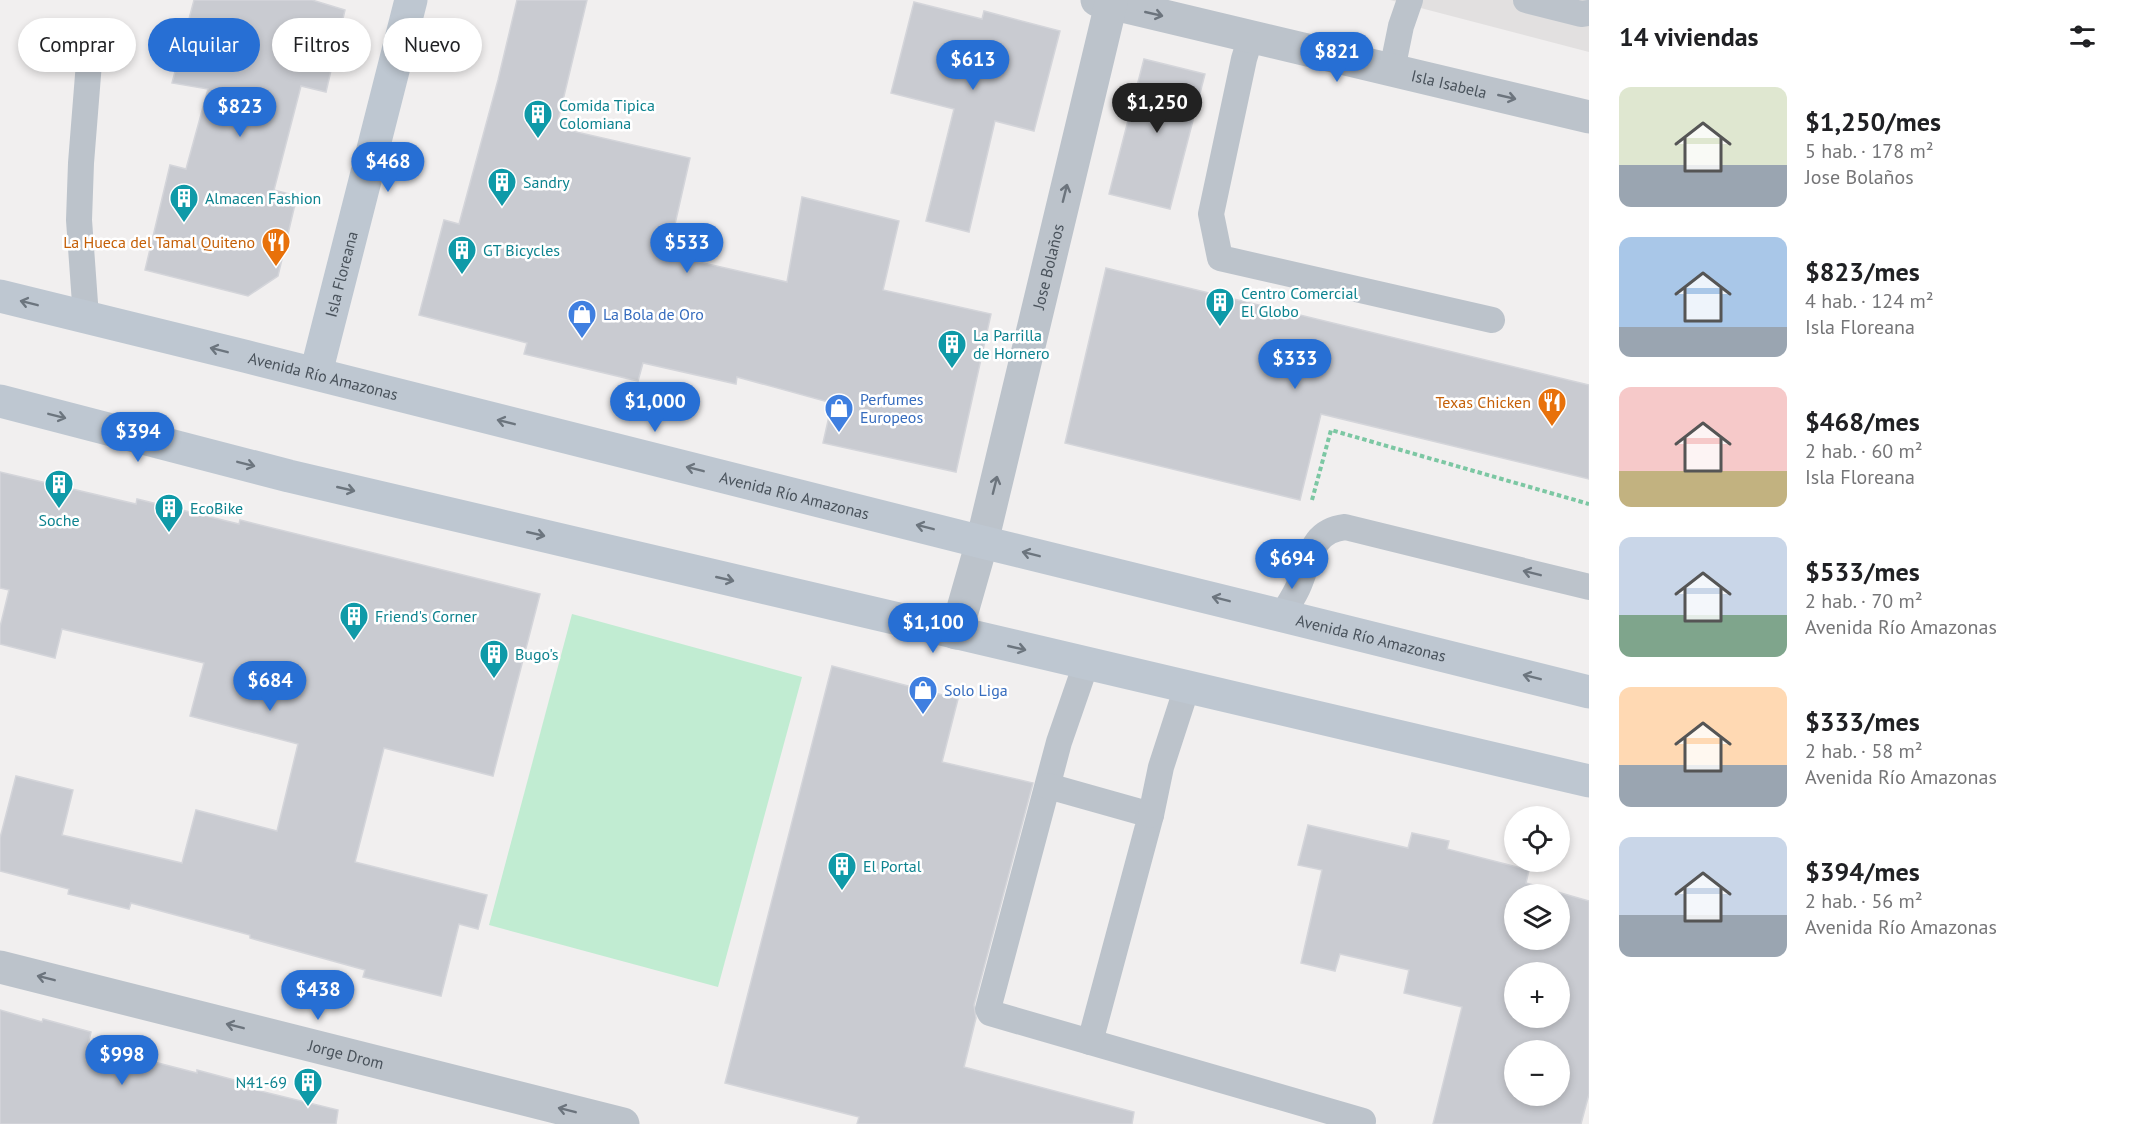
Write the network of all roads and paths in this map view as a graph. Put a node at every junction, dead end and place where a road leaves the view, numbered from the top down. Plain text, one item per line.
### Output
1 (411, 0) edge
2 (1410, 0) edge
3 (1526, 0) edge
4 (1104, 2) edge
5 (1589, 13) edge
6 (1251, 36) junction
7 (1392, 70) junction
8 (88, 72) edge
9 (1589, 117) edge
10 (0, 296) edge
11 (86, 317) junction
12 (1492, 320) dead end
13 (316, 373) junction
14 (0, 401) edge
15 (1589, 504) edge
16 (1310, 507) dead end
17 (982, 542) junction
18 (1589, 587) edge
19 (1283, 614) junction
20 (956, 633) junction
21 (1086, 664) junction
22 (1187, 687) junction
23 (1589, 692) edge
24 (1589, 781) edge
25 (1048, 786) junction
26 (1150, 815) junction
27 (0, 967) edge
28 (1090, 1042) junction
29 (1363, 1121) dead end
30 (623, 1124) edge

1 - 13 main road, Isla Floreana
2 - 7 lane
3 - 5 lane
4 -> 6 street, Isla Isabela
17 -> 4 street, Jose Bolaños
6 - 7 street, Isla Isabela
6 - 12 lane
7 -> 9 street, Isla Isabela
8 - 11 lane
11 -> 10 main road, Avenida Río Amazonas
13 -> 11 main road, Avenida Río Amazonas
17 -> 13 main road, Avenida Río Amazonas
14 -> 20 main road
15 - 16 path
19 -> 17 main road, Avenida Río Amazonas
17 - 20 street, Jose Bolaños
18 -> 19 lane
23 -> 19 main road, Avenida Río Amazonas
20 -> 21 main road
21 - 22 main road
21 - 25 lane
22 - 24 main road
22 - 26 lane
25 - 26 lane
25 - 28 lane
26 - 28 lane
30 -> 27 street, Jorge Drom
28 - 29 lane

